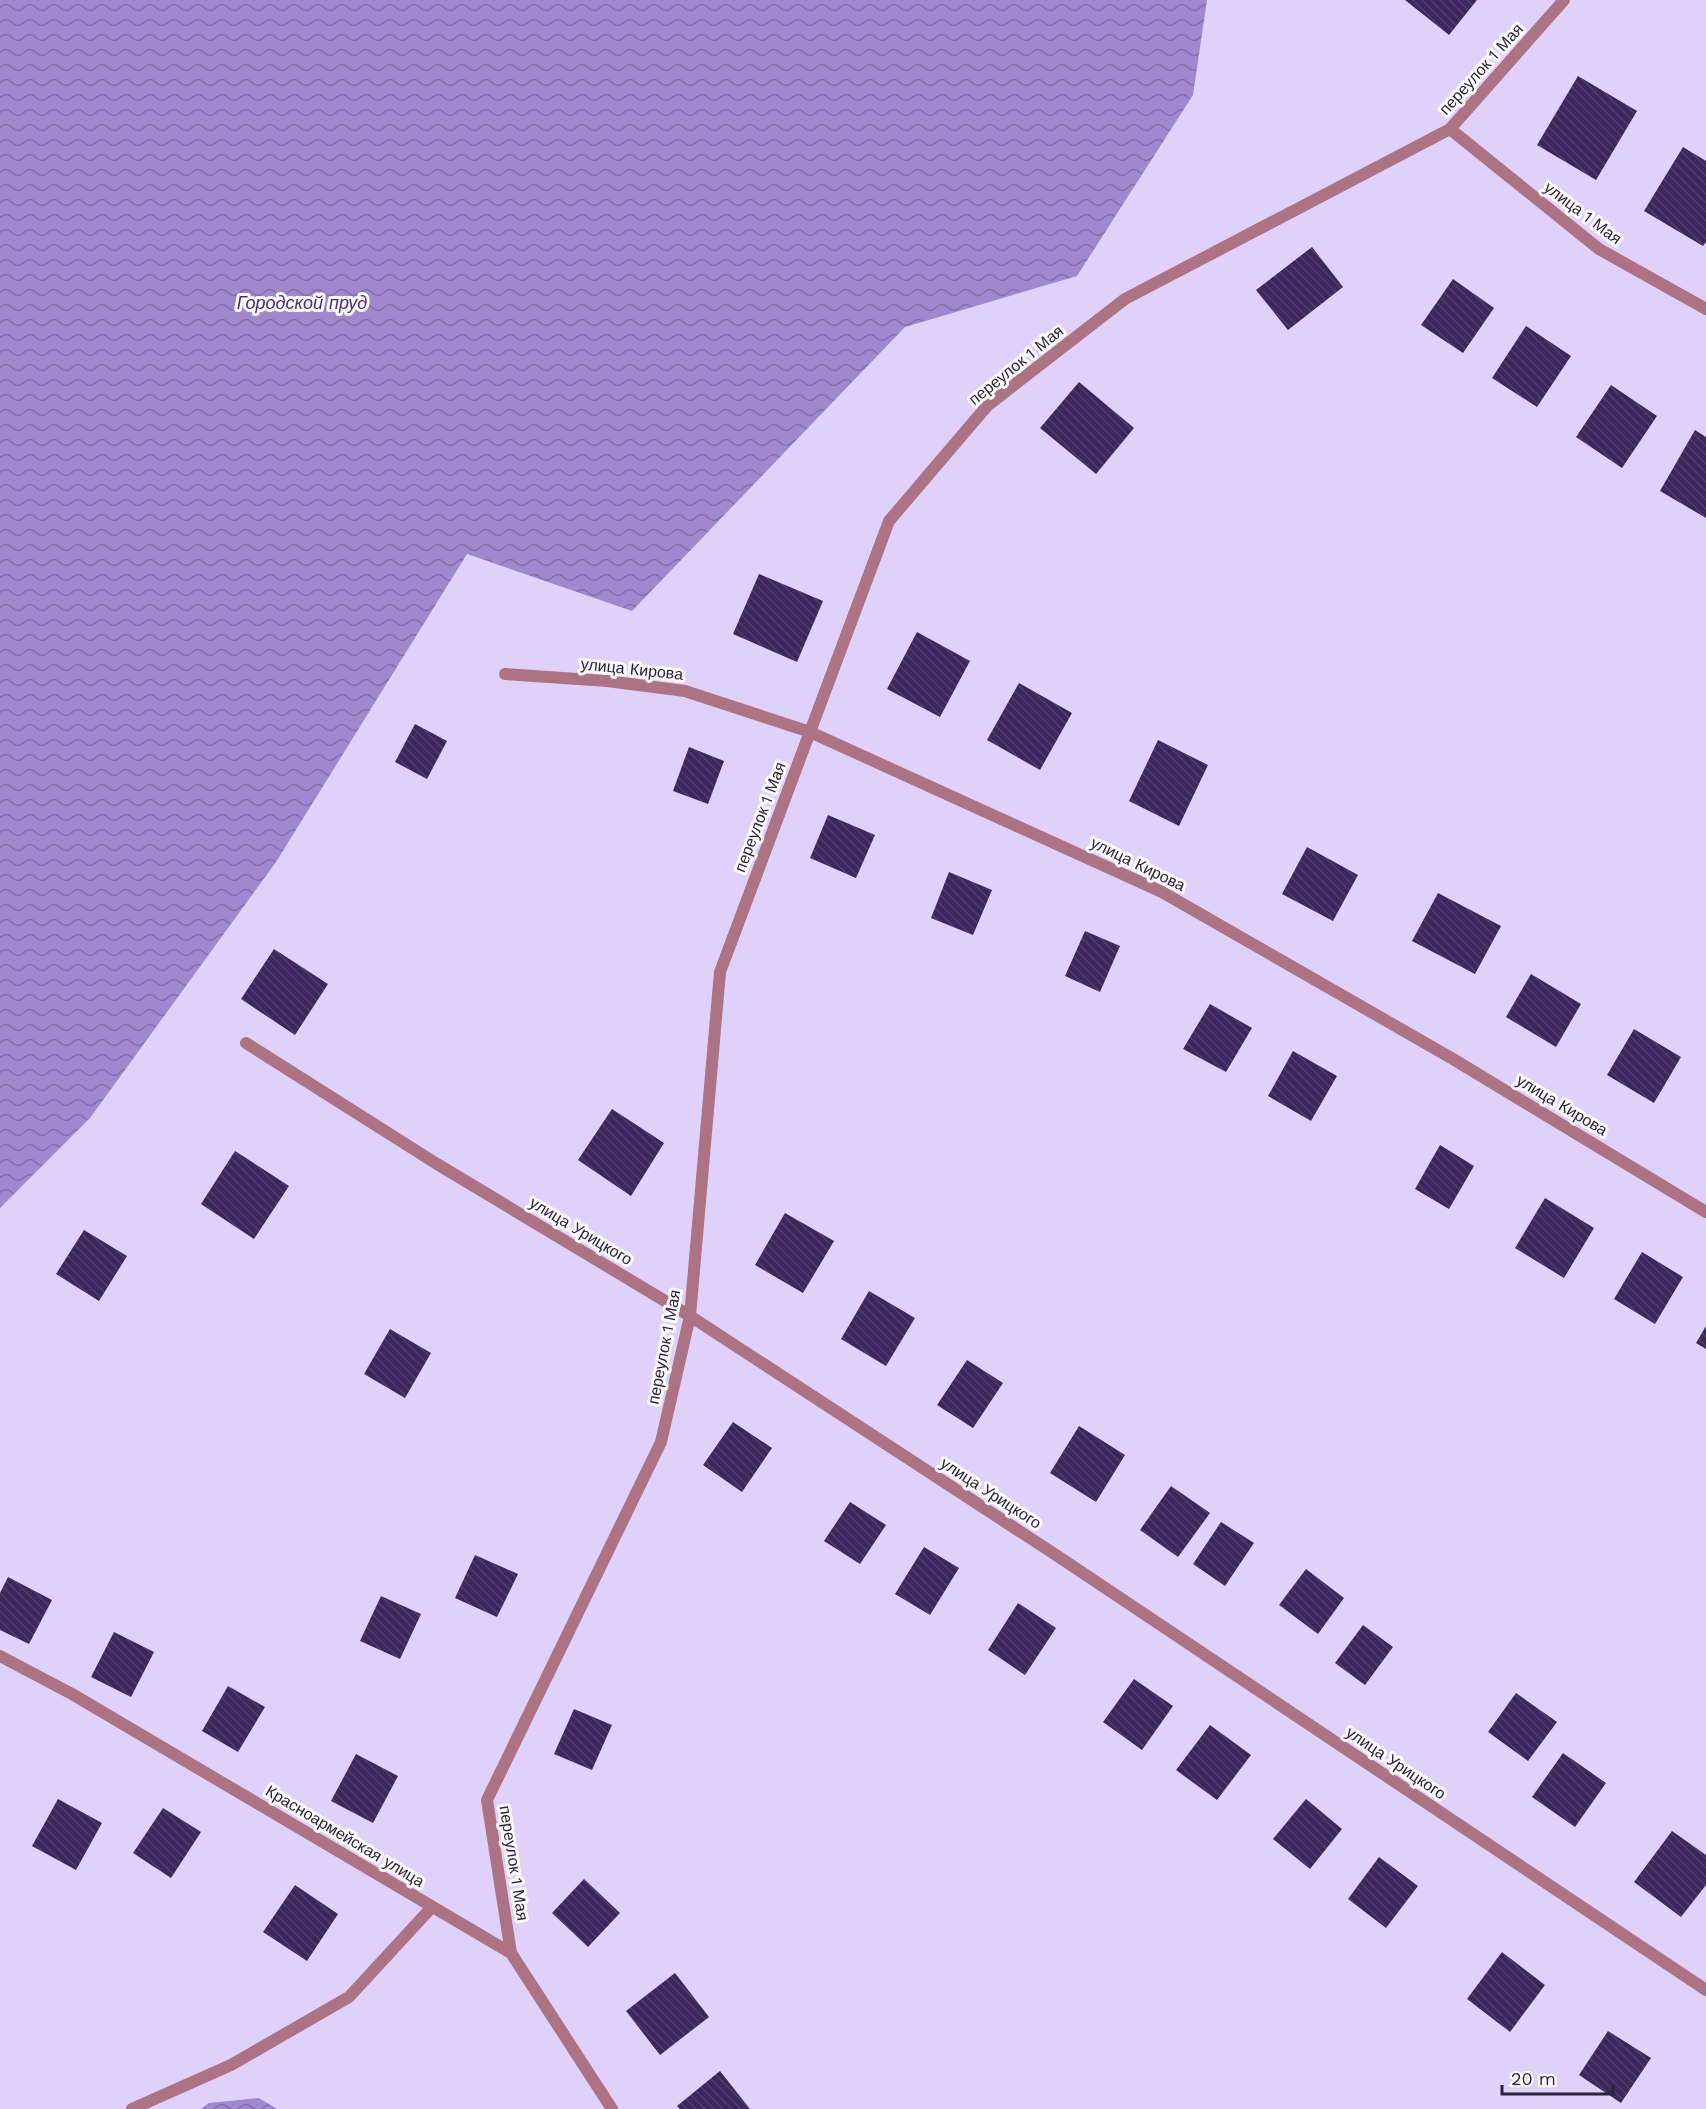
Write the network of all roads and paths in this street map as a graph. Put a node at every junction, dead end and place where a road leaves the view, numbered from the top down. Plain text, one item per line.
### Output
1 (1564, 0) edge
2 (1450, 129) junction
3 (1706, 309) edge
4 (505, 675) dead end
5 (810, 732) junction
6 (246, 1043) dead end
7 (1706, 1212) edge
8 (690, 1316) junction
9 (0, 1656) edge
10 (432, 1907) junction
11 (511, 1953) junction
12 (1706, 1990) edge
13 (132, 2109) edge
14 (612, 2109) edge

1 - 2 street, переулок 1 Мая
2 - 3 street, улица 1 Мая
2 - 5 street, переулок 1 Мая
4 - 5 street, улица Кирова
5 - 7 street, улица Кирова
5 - 8 street, переулок 1 Мая
6 - 8 street, улица Урицкого
8 - 11 street, переулок 1 Мая
8 - 12 street, улица Урицкого
9 - 10 street, Красноармейская улица
10 - 11 street, Красноармейская улица
10 - 13 street
11 - 14 street, Красноармейская улица

